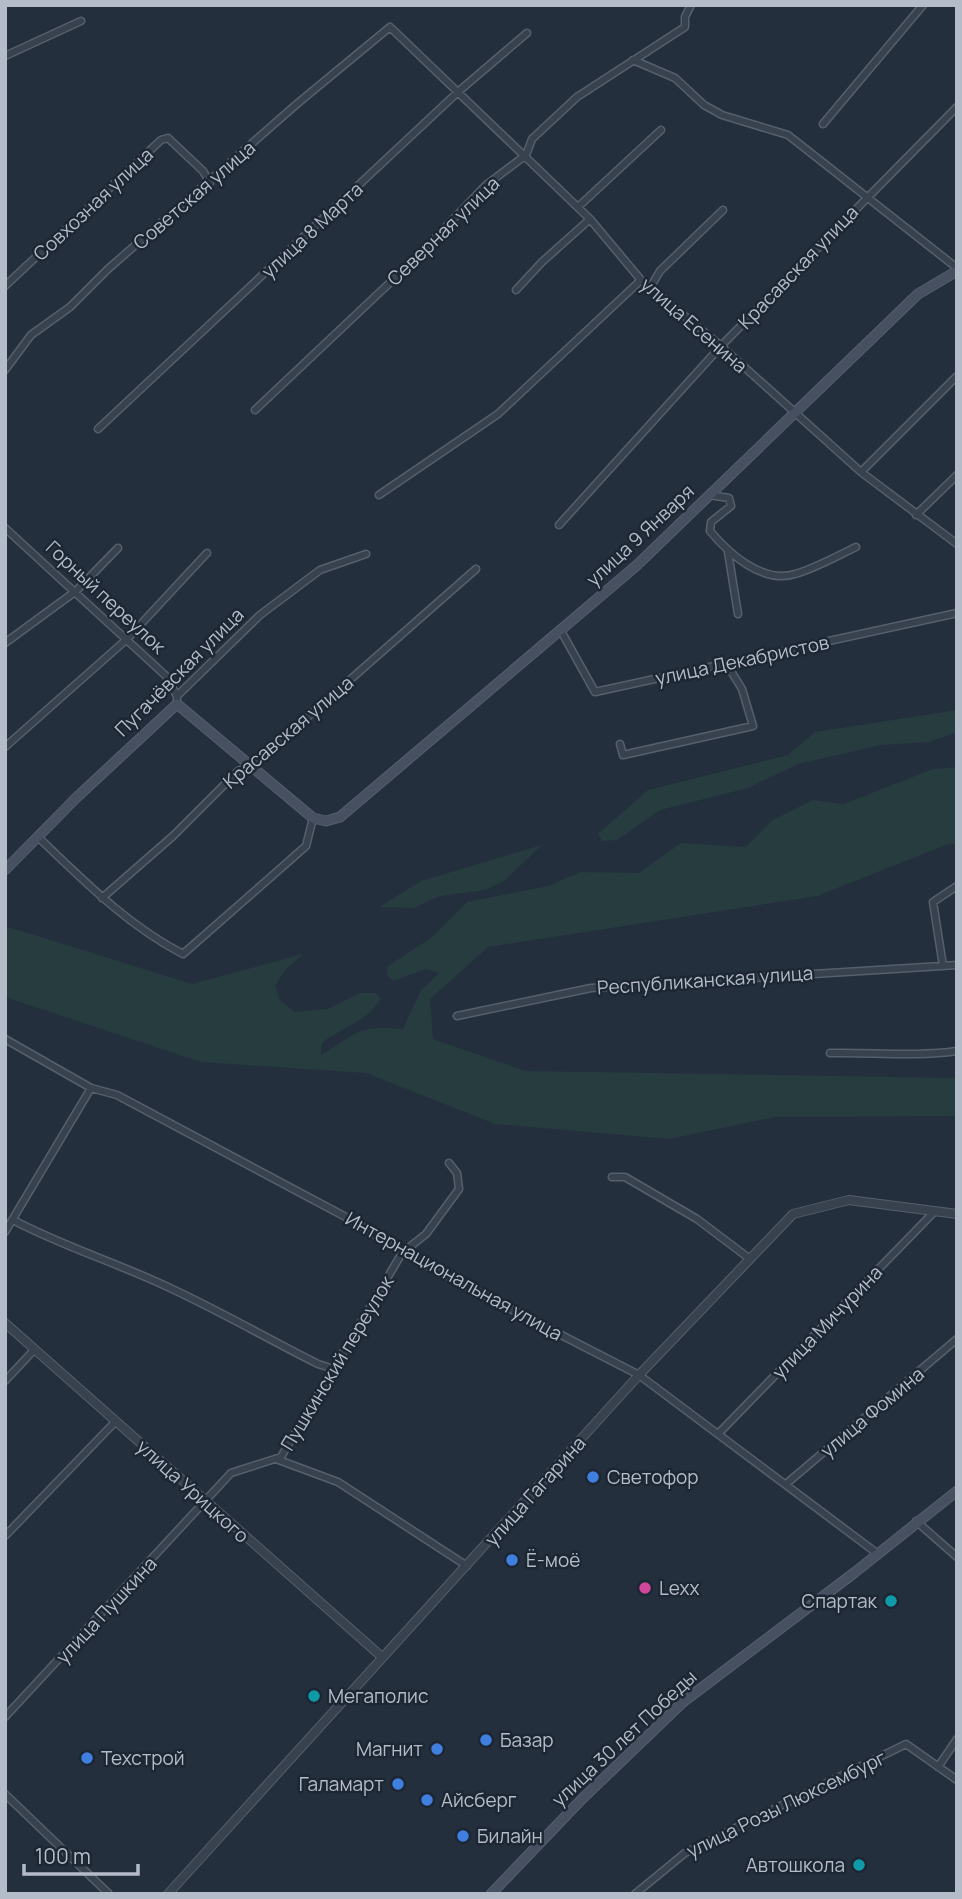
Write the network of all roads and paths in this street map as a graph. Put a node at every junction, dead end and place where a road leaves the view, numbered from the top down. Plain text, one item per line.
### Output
1 (691, 5) edge
2 (923, 5) edge
3 (80, 21) dead end
4 (390, 27) joint
5 (527, 33) dead end
6 (5, 56) edge
7 (633, 60) junction
8 (459, 92) junction
9 (957, 107) edge
10 (823, 124) dead end
11 (660, 130) dead end
12 (526, 155) junction
13 (210, 183) junction
14 (866, 197) junction
15 (578, 207) junction
16 (723, 210) dead end
17 (590, 219) junction
18 (957, 269) edge
19 (640, 280) junction
20 (5, 286) edge
21 (650, 288) junction
22 (516, 290) dead end
23 (721, 346) junction
24 (5, 370) edge
25 (957, 376) edge
26 (255, 410) dead end
27 (794, 414) junction
28 (98, 429) dead end
29 (861, 472) junction
30 (957, 475) edge
31 (379, 495) dead end
32 (709, 495) junction
33 (916, 515) junction
34 (559, 525) dead end
35 (6, 530) edge
36 (957, 544) edge
37 (856, 547) dead end
38 (118, 548) dead end
39 (728, 552) junction
40 (207, 553) dead end
41 (366, 554) dead end
42 (476, 569) dead end
43 (76, 591) junction
44 (957, 613) edge
45 (738, 614) dead end
46 (561, 631) junction
47 (127, 639) junction
48 (5, 643) edge
49 (726, 663) junction
50 (177, 700) junction
51 (620, 744) dead end
52 (5, 747) edge
53 (253, 765) junction
54 (313, 818) junction
55 (38, 837) junction
56 (5, 870) edge
57 (957, 886) edge
58 (102, 898) junction
59 (957, 965) edge
60 (943, 966) junction
61 (457, 1016) dead end
62 (5, 1039) edge
63 (957, 1051) edge
64 (830, 1053) dead end
65 (91, 1088) junction
66 (449, 1163) dead end
67 (612, 1177) dead end
68 (935, 1211) junction
69 (957, 1214) edge
70 (13, 1220) junction
71 (5, 1232) edge
72 (402, 1253) junction
73 (750, 1259) junction
74 (5, 1324) edge
75 (957, 1339) edge
76 (33, 1351) junction
77 (334, 1369) junction
78 (639, 1375) junction
79 (5, 1381) edge
80 (115, 1422) junction
81 (719, 1433) junction
82 (276, 1459) junction
83 (786, 1484) junction
84 (957, 1490) edge
85 (206, 1502) junction
86 (916, 1521) junction
87 (5, 1536) edge
88 (878, 1554) junction
89 (957, 1557) edge
90 (467, 1566) junction
91 (382, 1657) junction
92 (5, 1717) edge
93 (957, 1739) edge
94 (938, 1767) junction
95 (957, 1780) edge
96 (5, 1794) edge
97 (645, 1886) junction
98 (109, 1894) edge
99 (168, 1894) edge
100 (491, 1894) edge
101 (635, 1894) edge
102 (652, 1894) edge

1 - 7 street, Северная улица
2 - 10 street
3 - 6 street
4 - 8 street, улица Есенина
4 - 13 street, Советская улица
5 - 8 street, улица 8 Марта
7 - 12 street, Северная улица
7 - 14 street
8 - 12 street, улица Есенина
8 - 28 street, улица 8 Марта
9 - 14 street, Красавская улица
11 - 15 street
12 - 15 street, улица Есенина
12 - 26 street, Северная улица
13 - 20 street, Совхозная улица
13 - 24 street, Советская улица
14 - 18 street
14 - 23 street, Красавская улица
15 - 17 street, улица Есенина
16 - 21 street
17 - 19 street, улица Есенина
17 - 22 street
18 - 27 main road, улица 9 Января
19 - 21 street, улица Есенина
19 - 31 street
21 - 23 street, улица Есенина
23 - 27 street, улица Есенина
23 - 34 street, Красавская улица
25 - 29 street
27 - 29 street, улица Есенина
27 - 32 main road, улица 9 Января
29 - 33 street, улица Есенина
30 - 33 street
32 - 39 street
32 - 46 main road, улица 9 Января
33 - 36 street, улица Есенина
35 - 43 street, Горный переулок
37 - 39 street
38 - 43 street
39 - 45 street
40 - 47 street
41 - 50 street, Пугачёвская улица
42 - 53 street, Красавская улица
43 - 47 street, Горный переулок
43 - 48 street
44 - 49 street, улица Декабристов
46 - 49 street, улица Декабристов
46 - 54 main road, улица 9 Января
47 - 50 street, Горный переулок
47 - 52 street
49 - 51 street
50 - 53 main road, Горный переулок
50 - 55 main road, Пугачёвская улица
53 - 54 main road, Горный переулок
53 - 58 street, Красавская улица
54 - 58 street
55 - 56 main road, Пугачёвская улица
55 - 58 street
57 - 60 street
59 - 60 street, Республиканская улица
60 - 61 street, Республиканская улица
62 - 65 street, Интернациональная улица
63 - 64 street
65 - 70 street
65 - 72 street, Интернациональная улица
66 - 72 street, Пушкинский переулок
67 - 73 street
68 - 69 street, улица Гагарина
68 - 73 street, улица Гагарина
68 - 81 street, улица Мичурина
70 - 71 street
70 - 77 street
72 - 77 street, Пушкинский переулок
72 - 78 street, Интернациональная улица
73 - 78 street, улица Гагарина
74 - 76 street, улица Урицкого
75 - 83 street, улица Фомина
76 - 79 street
76 - 80 street, улица Урицкого
77 - 82 street, Пушкинский переулок
78 - 81 street, Интернациональная улица
78 - 90 street, улица Гагарина
80 - 85 street, улица Урицкого
80 - 87 street
81 - 83 street, Интернациональная улица
82 - 85 street, Пушкинский переулок
82 - 90 street
83 - 88 street, Интернациональная улица
84 - 86 main road, улица 30 лет Победы
85 - 91 street, улица Урицкого
85 - 92 street, улица Пушкина
86 - 88 main road, улица 30 лет Победы
86 - 89 street
88 - 100 main road, улица 30 лет Победы
90 - 91 street, улица Гагарина
91 - 99 street, улица Гагарина
93 - 94 street
94 - 95 street
94 - 97 street, улица Розы Люксембург
96 - 98 street
97 - 101 street, улица Розы Люксембург
97 - 102 street

